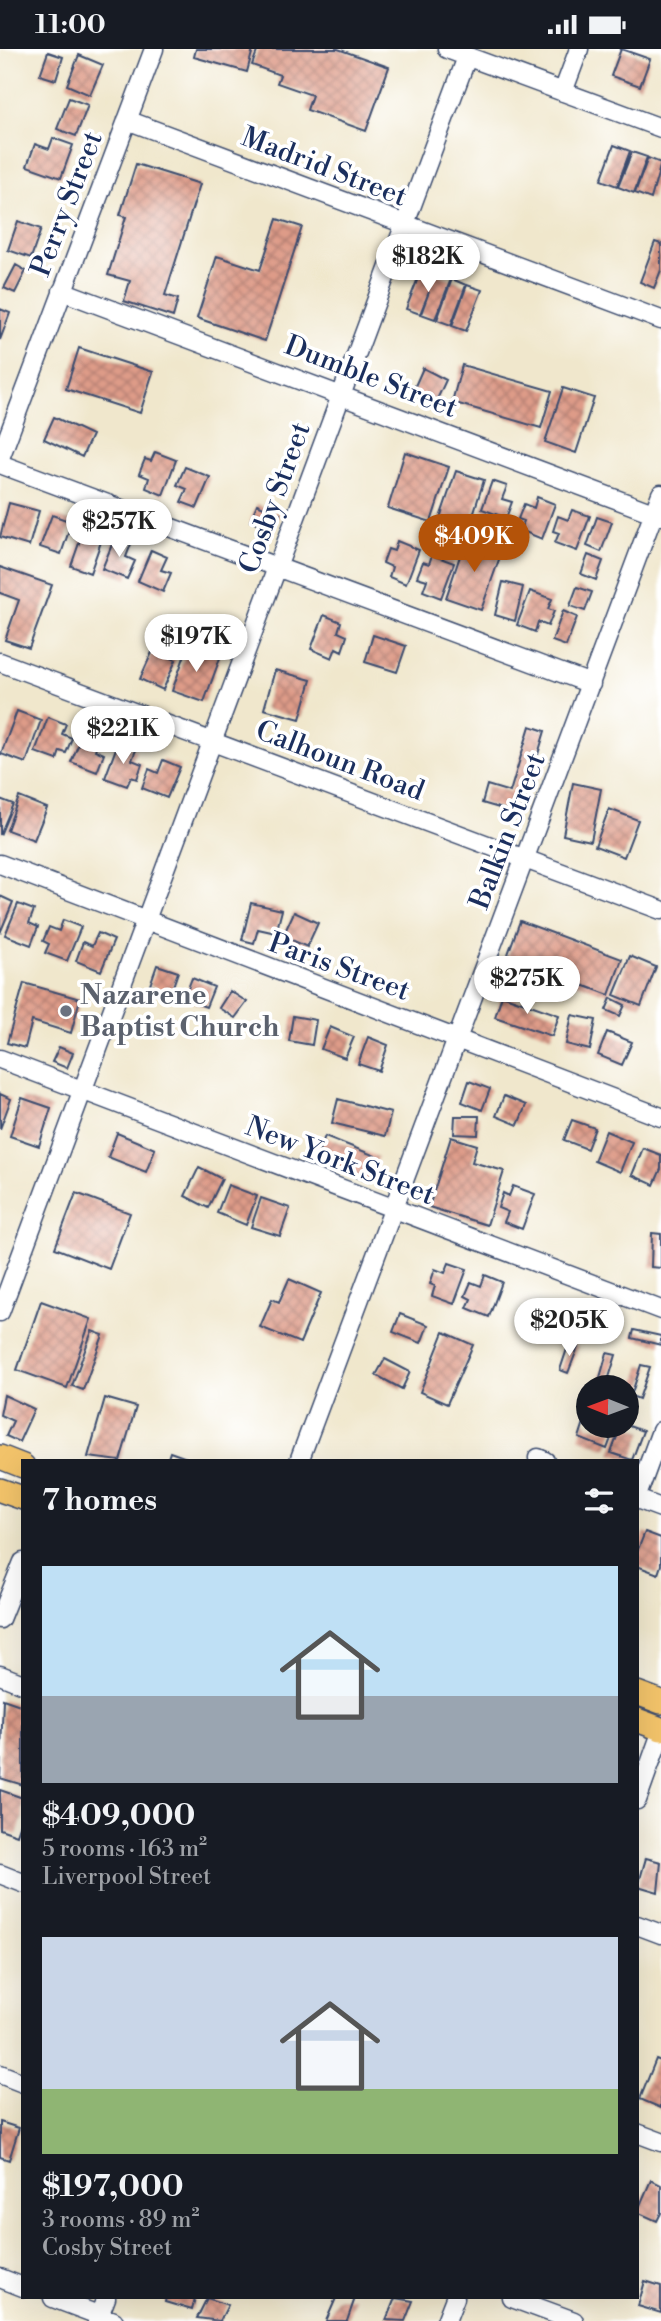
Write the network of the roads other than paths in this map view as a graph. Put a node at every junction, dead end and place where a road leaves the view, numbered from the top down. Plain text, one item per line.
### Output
1 (154, 49) edge
2 (447, 49) edge
3 (579, 49) edge
4 (467, 57) junction
5 (563, 92) junction
6 (127, 120) junction
7 (661, 128) edge
8 (405, 225) junction
9 (62, 291) junction
10 (661, 320) edge
11 (342, 394) junction
12 (0, 458) edge
13 (0, 464) edge
14 (661, 494) edge
15 (657, 515) edge
16 (277, 568) junction
17 (0, 662) edge
18 (591, 684) junction
19 (213, 741) junction
20 (525, 859) junction
21 (0, 864) edge
22 (661, 910) edge
23 (145, 922) junction
24 (458, 1039) junction
25 (0, 1059) edge
26 (82, 1091) junction
27 (661, 1117) edge
28 (394, 1210) junction
29 (8, 1264) edge
30 (661, 1310) edge
31 (0, 1313) edge
32 (661, 1431) edge
33 (0, 1457) edge
34 (300, 1459) edge
35 (21, 1465) edge
36 (0, 1490) edge
37 (639, 1492) edge
38 (21, 1497) edge
39 (639, 1498) edge
40 (661, 1508) edge
41 (21, 1567) edge
42 (0, 1619) edge
43 (0, 1675) edge
44 (21, 1682) edge
45 (639, 1694) edge
46 (661, 1702) edge
47 (639, 1721) edge
48 (661, 1731) edge
49 (639, 1794) edge
50 (0, 1874) edge
51 (21, 1882) edge
52 (639, 1926) edge
53 (661, 1934) edge
54 (0, 2074) edge
55 (21, 2082) edge
56 (639, 2134) edge
57 (661, 2142) edge
58 (0, 2278) edge
59 (21, 2286) edge
60 (54, 2299) edge
61 (106, 2299) edge
62 (455, 2299) edge
63 (515, 2299) edge
64 (104, 2319) edge
65 (446, 2321) edge
66 (574, 2321) edge

1 - 6 street, Perry Street
2 - 4 street
3 - 5 street
4 - 5 street
4 - 8 street, Cosby Street
5 - 7 street
6 - 8 street, Madrid Street
6 - 9 street, Perry Street
8 - 10 street, Madrid Street
8 - 11 street, Cosby Street
9 - 11 street, Dumble Street
9 - 12 street, Perry Street
11 - 15 street, Dumble Street
11 - 16 street, Cosby Street
13 - 16 street
14 - 15 street, Balkin Street
15 - 18 street, Balkin Street
16 - 18 street
16 - 19 street, Cosby Street
17 - 19 street, Calhoun Road
18 - 20 street, Balkin Street
19 - 20 street, Calhoun Road
19 - 23 street, Cosby Street
20 - 22 street, Calhoun Road
20 - 24 street, Balkin Street
21 - 23 street, Paris Street
23 - 24 street, Paris Street
23 - 26 street, Cosby Street
24 - 27 street, Paris Street
24 - 28 street, Balkin Street
25 - 26 street, New York Street
26 - 28 street, New York Street
26 - 29 street, Cosby Street
28 - 30 street, New York Street
28 - 34 street, Balkin Street
29 - 31 street, Cosby Street
32 - 37 street
33 - 35 main road
36 - 38 main road
39 - 40 street
41 - 42 street
43 - 44 street
45 - 46 main road
47 - 48 main road
48 - 49 street
50 - 51 street
52 - 53 street
54 - 55 street
56 - 57 street
58 - 59 street
60 - 64 street
61 - 64 street
62 - 65 street
63 - 66 street

